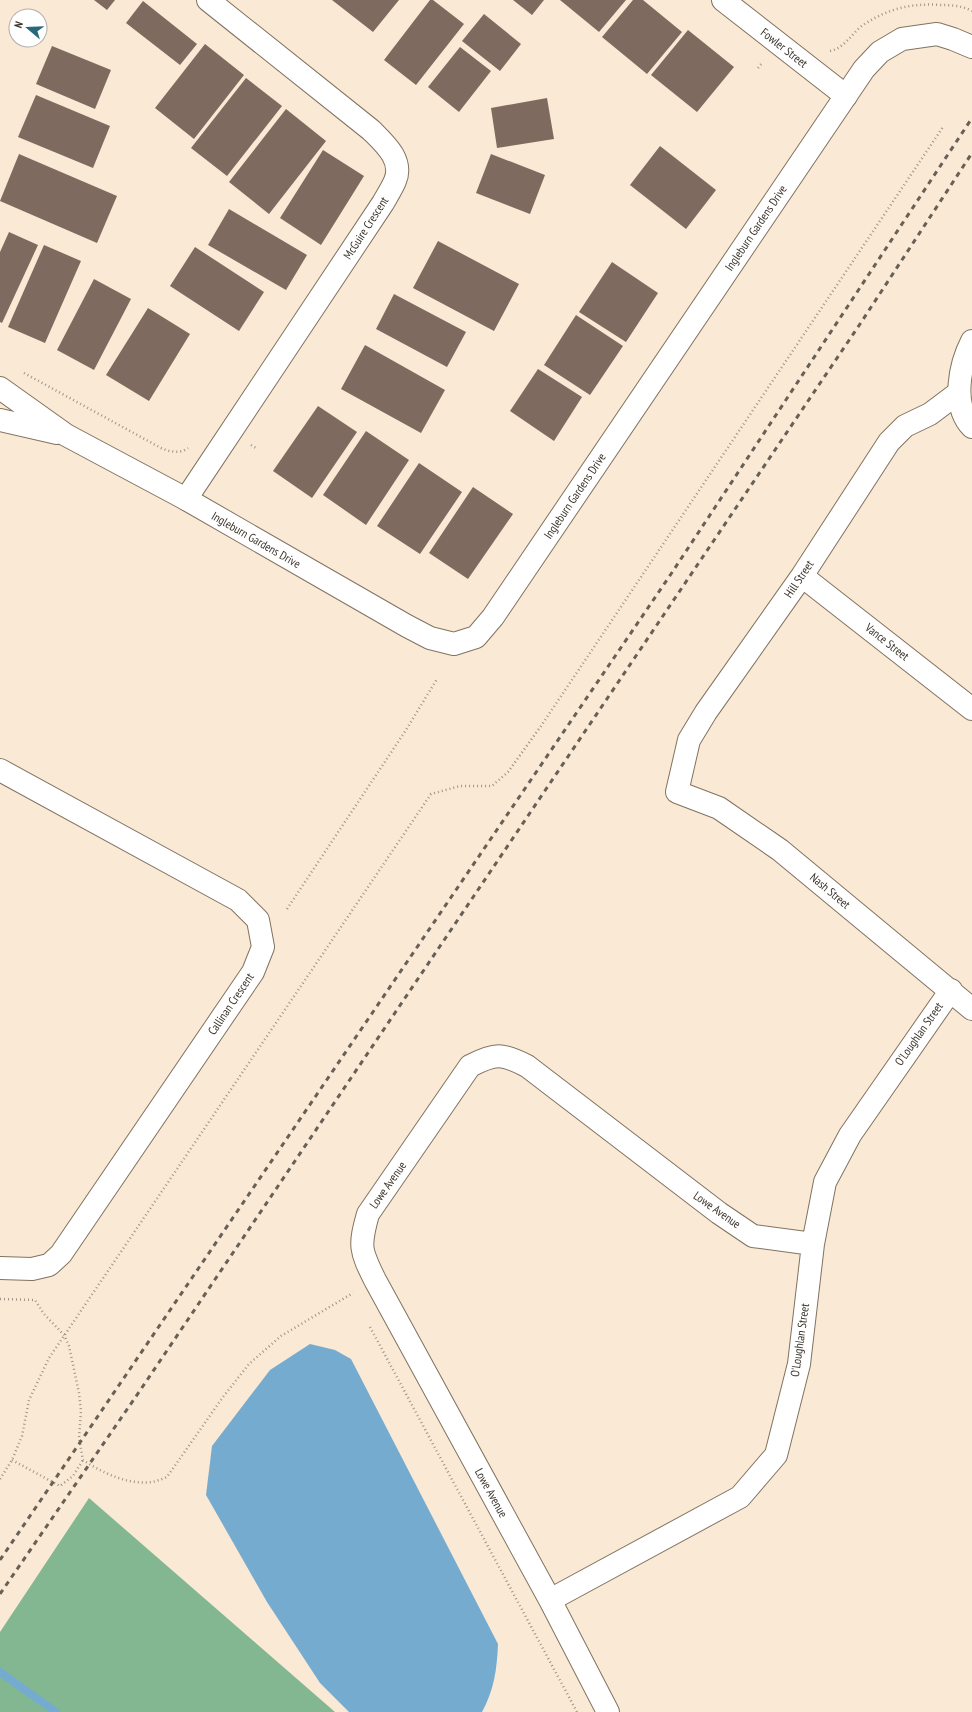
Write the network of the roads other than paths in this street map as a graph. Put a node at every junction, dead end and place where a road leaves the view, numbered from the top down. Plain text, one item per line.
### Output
1 (208, 0) edge
2 (723, 0) edge
3 (972, 47) edge
4 (846, 96) junction
5 (972, 340) edge
6 (0, 388) edge
7 (958, 393) junction
8 (0, 420) edge
9 (972, 427) edge
10 (66, 435) junction
11 (186, 499) junction
12 (802, 576) junction
13 (972, 709) edge
14 (0, 770) edge
15 (676, 792) joint
16 (951, 990) junction
17 (972, 1009) edge
18 (813, 1244) junction
19 (0, 1268) edge
20 (550, 1600) junction
21 (608, 1712) edge

1 - 11 street, McGuire Crescent
2 - 4 street, Fowler Street
3 - 4 street, Ingleburn Gardens Drive
4 - 11 street, Ingleburn Gardens Drive
5 - 7 street
6 - 10 street, Ingleburn Gardens Drive
7 - 9 street
7 - 12 street, Hill Street
8 - 10 street, Ingleburn Gardens Drive
10 - 11 street, Ingleburn Gardens Drive
12 - 13 street, Vance Street
12 - 15 street, Hill Street
14 - 19 street, Callinan Crescent
15 - 16 street, Nash Street
16 - 17 street, Nash Street
16 - 18 street, O'Loughlan Street
18 - 20 street, O'Loughlan Street
18 - 20 street, Lowe Avenue
20 - 21 street, Lowe Avenue

